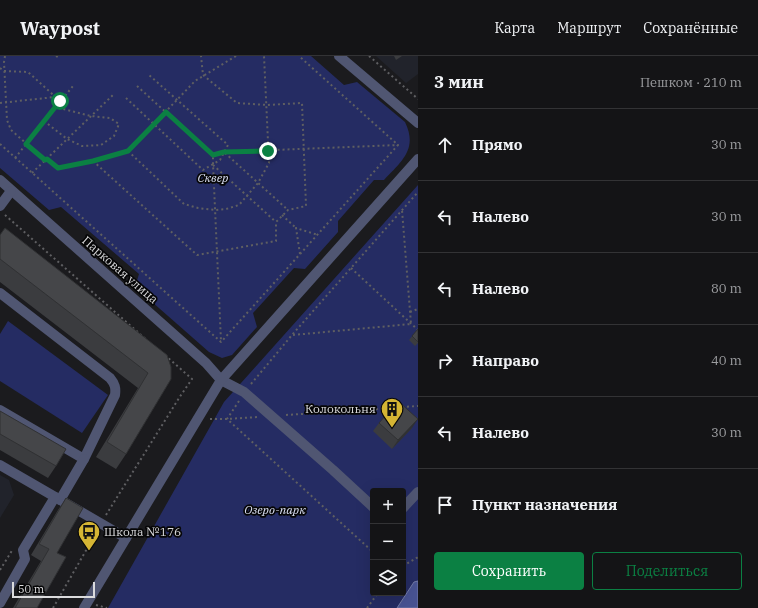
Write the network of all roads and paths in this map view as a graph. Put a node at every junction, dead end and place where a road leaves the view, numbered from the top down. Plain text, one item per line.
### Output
1 (5, 56) edge
2 (201, 56) edge
3 (236, 56) edge
4 (264, 56) edge
5 (299, 56) edge
6 (339, 56) edge
7 (369, 56) edge
8 (0, 68) edge
9 (4, 71) junction
10 (203, 75) junction
11 (149, 76) dead end
12 (73, 86) dead end
13 (137, 86) dead end
14 (114, 94) dead end
15 (64, 96) junction
16 (55, 97) junction
17 (126, 98) dead end
18 (418, 99) edge
19 (177, 100) junction
20 (60, 101) junction
21 (0, 103) edge
22 (6, 103) junction
23 (267, 104) junction
24 (55, 108) junction
25 (166, 112) junction
26 (91, 116) junction
27 (44, 121) junction
28 (418, 123) edge
29 (154, 124) junction
30 (67, 139) junction
31 (0, 144) edge
32 (26, 144) junction
33 (398, 145) junction
34 (304, 149) junction
35 (128, 151) junction
36 (268, 151) junction
37 (224, 152) junction
38 (213, 155) junction
39 (15, 158) junction
40 (418, 159) edge
41 (46, 160) junction
42 (93, 161) junction
43 (213, 164) junction
44 (32, 173) junction
45 (0, 180) edge
46 (258, 183) junction
47 (11, 191) junction
48 (418, 192) edge
49 (247, 196) junction
50 (0, 206) edge
51 (215, 210) junction
52 (288, 210) junction
53 (402, 210) junction
54 (282, 215) junction
55 (276, 222) junction
56 (296, 228) junction
57 (318, 235) junction
58 (217, 252) junction
59 (300, 254) junction
60 (351, 268) junction
61 (0, 293) edge
62 (418, 309) edge
63 (410, 312) junction
64 (411, 324) junction
65 (418, 330) edge
66 (292, 335) junction
67 (221, 342) junction
68 (221, 380) junction
69 (244, 392) junction
70 (418, 406) edge
71 (0, 410) edge
72 (272, 416) junction
73 (209, 419) dead end
74 (227, 419) junction
75 (84, 459) junction
76 (0, 465) edge
77 (418, 492) edge
78 (58, 498) junction
79 (370, 504) edge
80 (406, 505) edge
81 (126, 538) junction
82 (370, 549) edge
83 (418, 557) edge
84 (406, 564) edge
85 (376, 596) edge
86 (0, 603) edge
87 (84, 608) edge
88 (367, 608) edge

1 - 9 path
2 - 10 path
3 - 10 path
4 - 23 path
5 - 33 path
6 - 28 street
7 - 18 path
8 - 9 path
9 - 16 path
9 - 22 path
10 - 19 path
10 - 23 path
11 - 19 path
12 - 15 path
13 - 25 path
14 - 26 path
15 - 16 path
15 - 20 path
16 - 20 path
16 - 22 path
17 - 29 path
19 - 25 path
19 - 37 path
20 - 24 path
21 - 22 path
22 - 32 path
23 - 34 path
23 - 36 path
24 - 26 path
24 - 27 path
25 - 29 path
25 - 38 path
26 - 30 path
26 - 30 path
27 - 30 path
27 - 32 path
29 - 35 path
29 - 43 path
30 - 41 path
31 - 39 path
32 - 39 path
32 - 41 path
33 - 34 path
33 - 57 path
34 - 36 path
34 - 52 path
35 - 42 path
35 - 51 path
36 - 37 path
36 - 46 path
37 - 38 path
37 - 43 path
37 - 46 path
38 - 43 path
39 - 44 path
40 - 68 street
41 - 42 path
41 - 44 path
42 - 58 path
43 - 49 path
43 - 51 path
44 - 67 path
45 - 47 street, Парковая улица
46 - 49 path
46 - 52 path
47 - 50 street
47 - 68 street, Парковая улица
48 - 53 path
49 - 51 path
49 - 55 path
51 - 58 path
52 - 54 path
53 - 60 path
53 - 63 path
54 - 55 path
54 - 56 path
55 - 58 path
56 - 57 path
56 - 59 path
57 - 59 path
58 - 67 path
59 - 67 path
60 - 64 path
60 - 66 path
61 - 75 street
62 - 63 path
63 - 64 path
64 - 65 path
64 - 66 path
66 - 69 path
68 - 69 street
68 - 81 street
69 - 72 street
69 - 74 path
70 - 72 path
71 - 75 street
72 - 74 path
72 - 79 street
73 - 74 path
74 - 82 path
75 - 78 street
76 - 78 street
77 - 80 street
78 - 81 street
78 - 86 street
81 - 87 street
83 - 84 path
85 - 88 path

